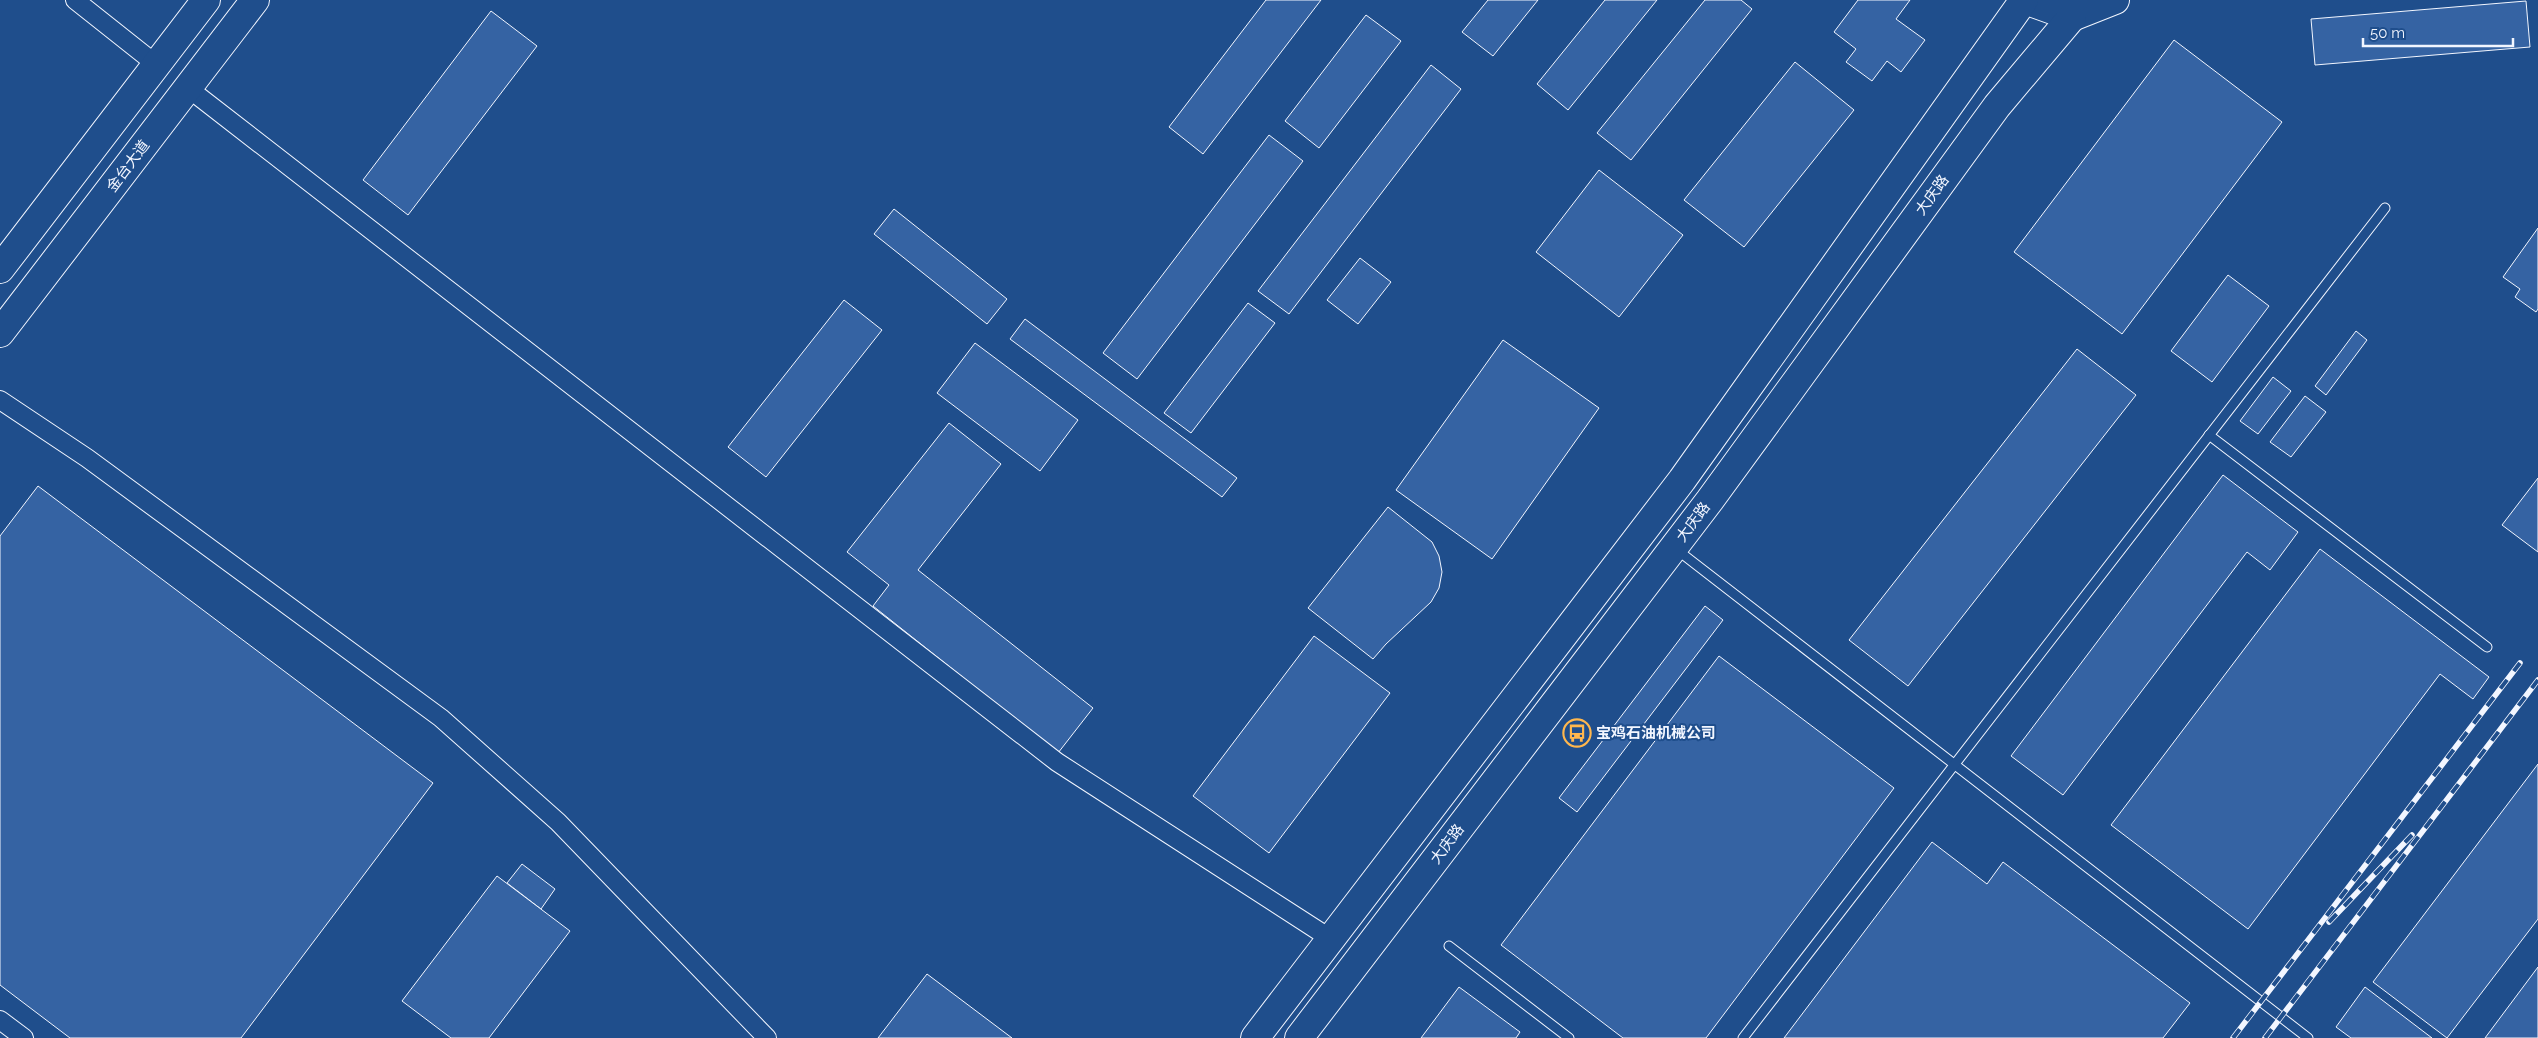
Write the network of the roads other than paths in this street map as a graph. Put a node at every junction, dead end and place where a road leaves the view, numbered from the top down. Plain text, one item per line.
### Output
1 (75, 0) edge
2 (206, 0) edge
3 (255, 0) edge
4 (2025, 0) edge
5 (2115, 0) edge
6 (2072, 9) edge
7 (157, 64) junction
8 (188, 88) junction
9 (2385, 208) dead end
10 (0, 269) edge
11 (0, 333) edge
12 (0, 400) edge
13 (2210, 435) junction
14 (1674, 547) junction
15 (2488, 647) dead end
16 (1954, 764) junction
17 (1331, 939) junction
18 (1449, 946) dead end
19 (0, 1020) edge
20 (24, 1038) edge
21 (767, 1038) edge
22 (1255, 1038) edge
23 (1299, 1038) edge
24 (1568, 1038) edge
25 (1743, 1038) edge
26 (2308, 1038) edge

1 - 7 street
2 - 7 main road
3 - 8 main road, 金台大道
4 - 6 main road
4 - 17 main road
5 - 6 main road
6 - 14 main road, 大庆路
7 - 10 main road
8 - 11 main road, 金台大道
8 - 17 street
9 - 13 lane
12 - 21 street
13 - 15 lane
13 - 16 lane
14 - 16 lane
14 - 23 main road, 大庆路
16 - 25 lane
16 - 26 lane
17 - 22 main road
18 - 24 lane
19 - 20 street

